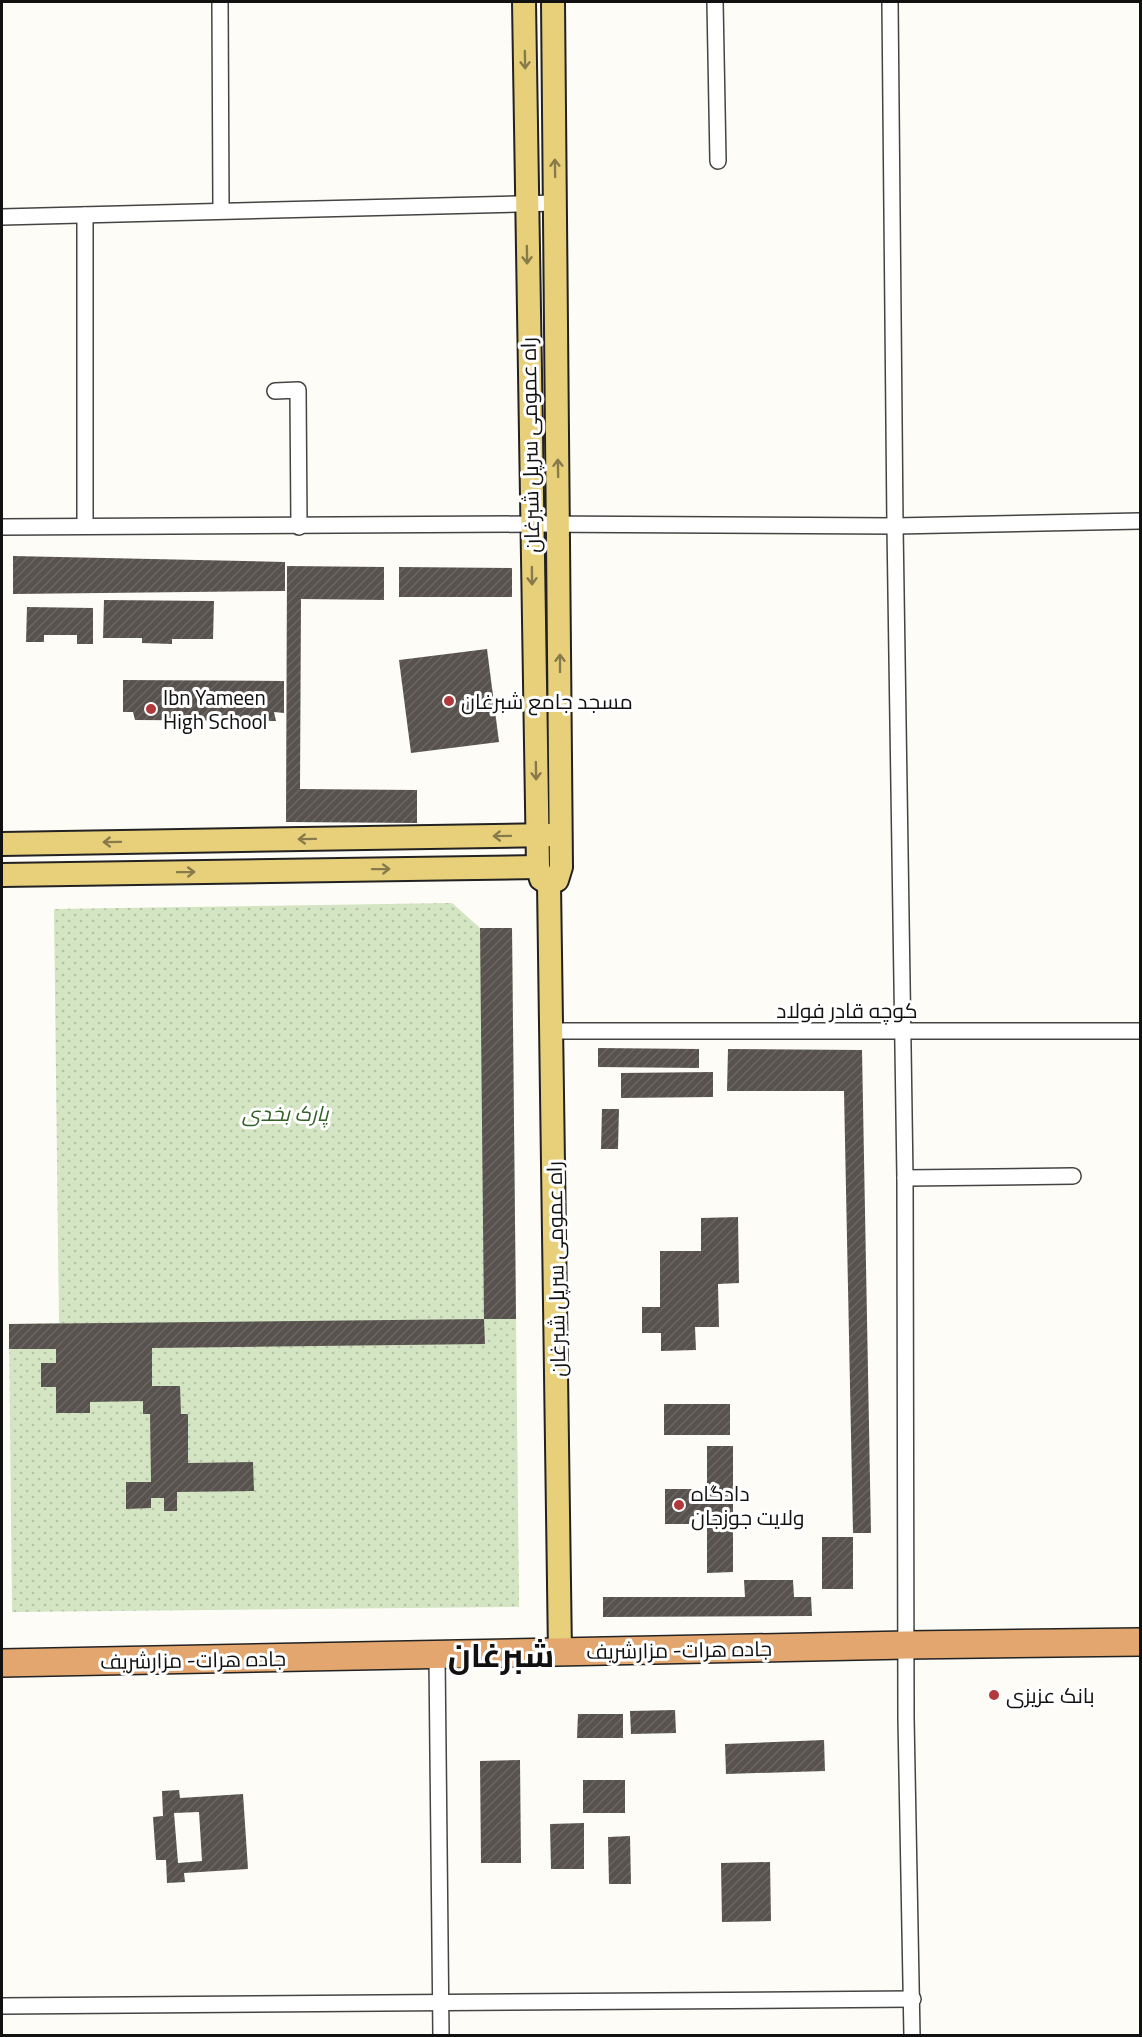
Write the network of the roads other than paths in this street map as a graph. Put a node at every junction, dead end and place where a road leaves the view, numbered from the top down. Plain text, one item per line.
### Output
1 (220, 2) edge
2 (524, 2) edge
3 (553, 2) edge
4 (715, 2) edge
5 (890, 2) edge
6 (718, 160) dead end
7 (527, 203) junction
8 (555, 203) junction
9 (221, 210) junction
10 (85, 215) junction
11 (2, 217) edge
12 (275, 391) dead end
13 (1140, 521) edge
14 (531, 524) junction
15 (85, 525) junction
16 (559, 525) junction
17 (895, 526) junction
18 (2, 527) edge
19 (299, 527) junction
20 (561, 835) junction
21 (537, 836) junction
22 (2, 844) edge
23 (2, 875) edge
24 (544, 876) junction
25 (553, 1031) junction
26 (903, 1031) junction
27 (1140, 1031) edge
28 (1073, 1176) dead end
29 (905, 1178) junction
30 (1140, 1642) edge
31 (907, 1645) junction
32 (561, 1653) junction
33 (437, 1656) junction
34 (2, 1663) edge
35 (913, 1999) junction
36 (440, 2003) junction
37 (2, 2006) edge
38 (441, 2036) edge
39 (912, 2036) edge

1 - 9 street
2 -> 7 main road, راه عمومی سرپل شبرغان
8 -> 3 main road, راه عمومی سرپل شبرغان
4 - 6 street
5 - 17 street
7 - 8 street
7 - 9 street
7 -> 14 main road, راه عمومی سرپل شبرغان
16 -> 8 main road, راه عمومی سرپل شبرغان
9 - 10 street
10 - 11 street
10 - 15 street
12 - 19 street
13 - 17 street
14 - 16 street
14 - 19 street
14 -> 21 main road, راه عمومی سرپل شبرغان
15 - 18 street
15 - 19 street
16 - 17 street
20 -> 16 main road, راه عمومی سرپل شبرغان
17 - 26 street
20 - 21 main road
20 - 24 main road, راه عمومی سرپل شبرغان
21 -> 22 main road
21 - 24 main road, راه عمومی سرپل شبرغان
23 -> 24 main road
24 - 25 main road, راه عمومی سرپل شبرغان
25 - 26 street, کوچه قادر فولاد
25 - 32 main road, راه عمومی سرپل شبرغان
26 - 27 street, کوچه قادر فولاد
26 - 29 street
28 - 29 street
29 - 31 street
30 - 31 highway, جاده هرات- مزارشریف
31 - 32 highway, جاده هرات- مزارشریف
31 - 35 street
32 - 33 highway, جاده هرات- مزارشریف
33 - 34 highway, جاده هرات- مزارشریف
33 - 36 street
35 - 36 street
35 - 39 street
36 - 37 street
36 - 38 street

